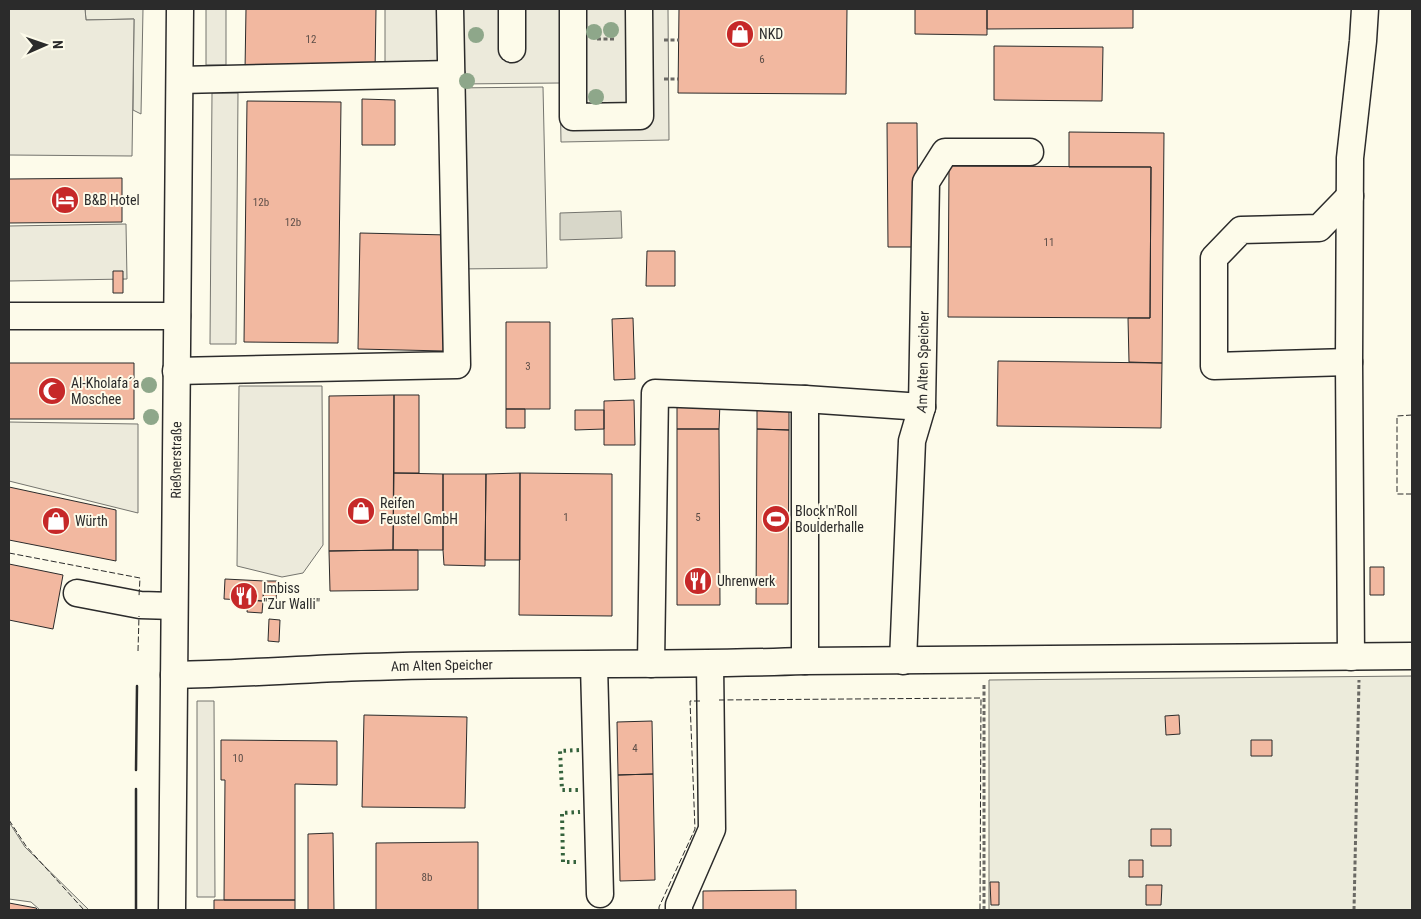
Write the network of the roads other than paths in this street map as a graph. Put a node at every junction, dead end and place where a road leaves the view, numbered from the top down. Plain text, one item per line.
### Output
1 (180, 9) edge
2 (450, 9) edge
3 (512, 9) edge
4 (574, 9) edge
5 (638, 9) edge
6 (1365, 9) edge
7 (512, 49) dead end
8 (451, 74) junction
9 (180, 80) junction
10 (1030, 152) dead end
11 (1350, 196) junction
12 (9, 316) edge
13 (177, 316) junction
14 (1349, 362) junction
15 (176, 371) junction
16 (804, 399) junction
17 (922, 407) junction
18 (77, 593) dead end
19 (174, 606) junction
20 (1412, 656) edge
21 (1355, 657) junction
22 (805, 660) junction
23 (903, 661) junction
24 (651, 664) junction
25 (710, 664) junction
26 (594, 665) junction
27 (174, 675) junction
28 (600, 894) dead end
29 (172, 910) edge
30 (679, 910) edge

1 - 9 street, Rießnerstraße
2 - 8 street
3 - 7 street
4 - 5 street
6 - 11 street
8 - 9 street
8 - 15 street
9 - 13 street, Rießnerstraße
10 - 17 street, Am Alten Speicher
11 - 14 street
11 - 14 street
12 - 13 street
13 - 15 street, Rießnerstraße
14 - 21 street
15 - 19 street, Rießnerstraße
16 - 17 street
16 - 22 street
16 - 24 street
17 - 23 street, Am Alten Speicher
18 - 19 street
19 - 27 street, Rießnerstraße
20 - 21 street, Am Alten Speicher
21 - 23 street, Am Alten Speicher
22 - 23 street, Am Alten Speicher
22 - 25 street, Am Alten Speicher
24 - 25 street, Am Alten Speicher
24 - 26 street, Am Alten Speicher
25 - 30 street
26 - 27 street, Am Alten Speicher
26 - 28 street
27 - 29 street, Rießnerstraße

